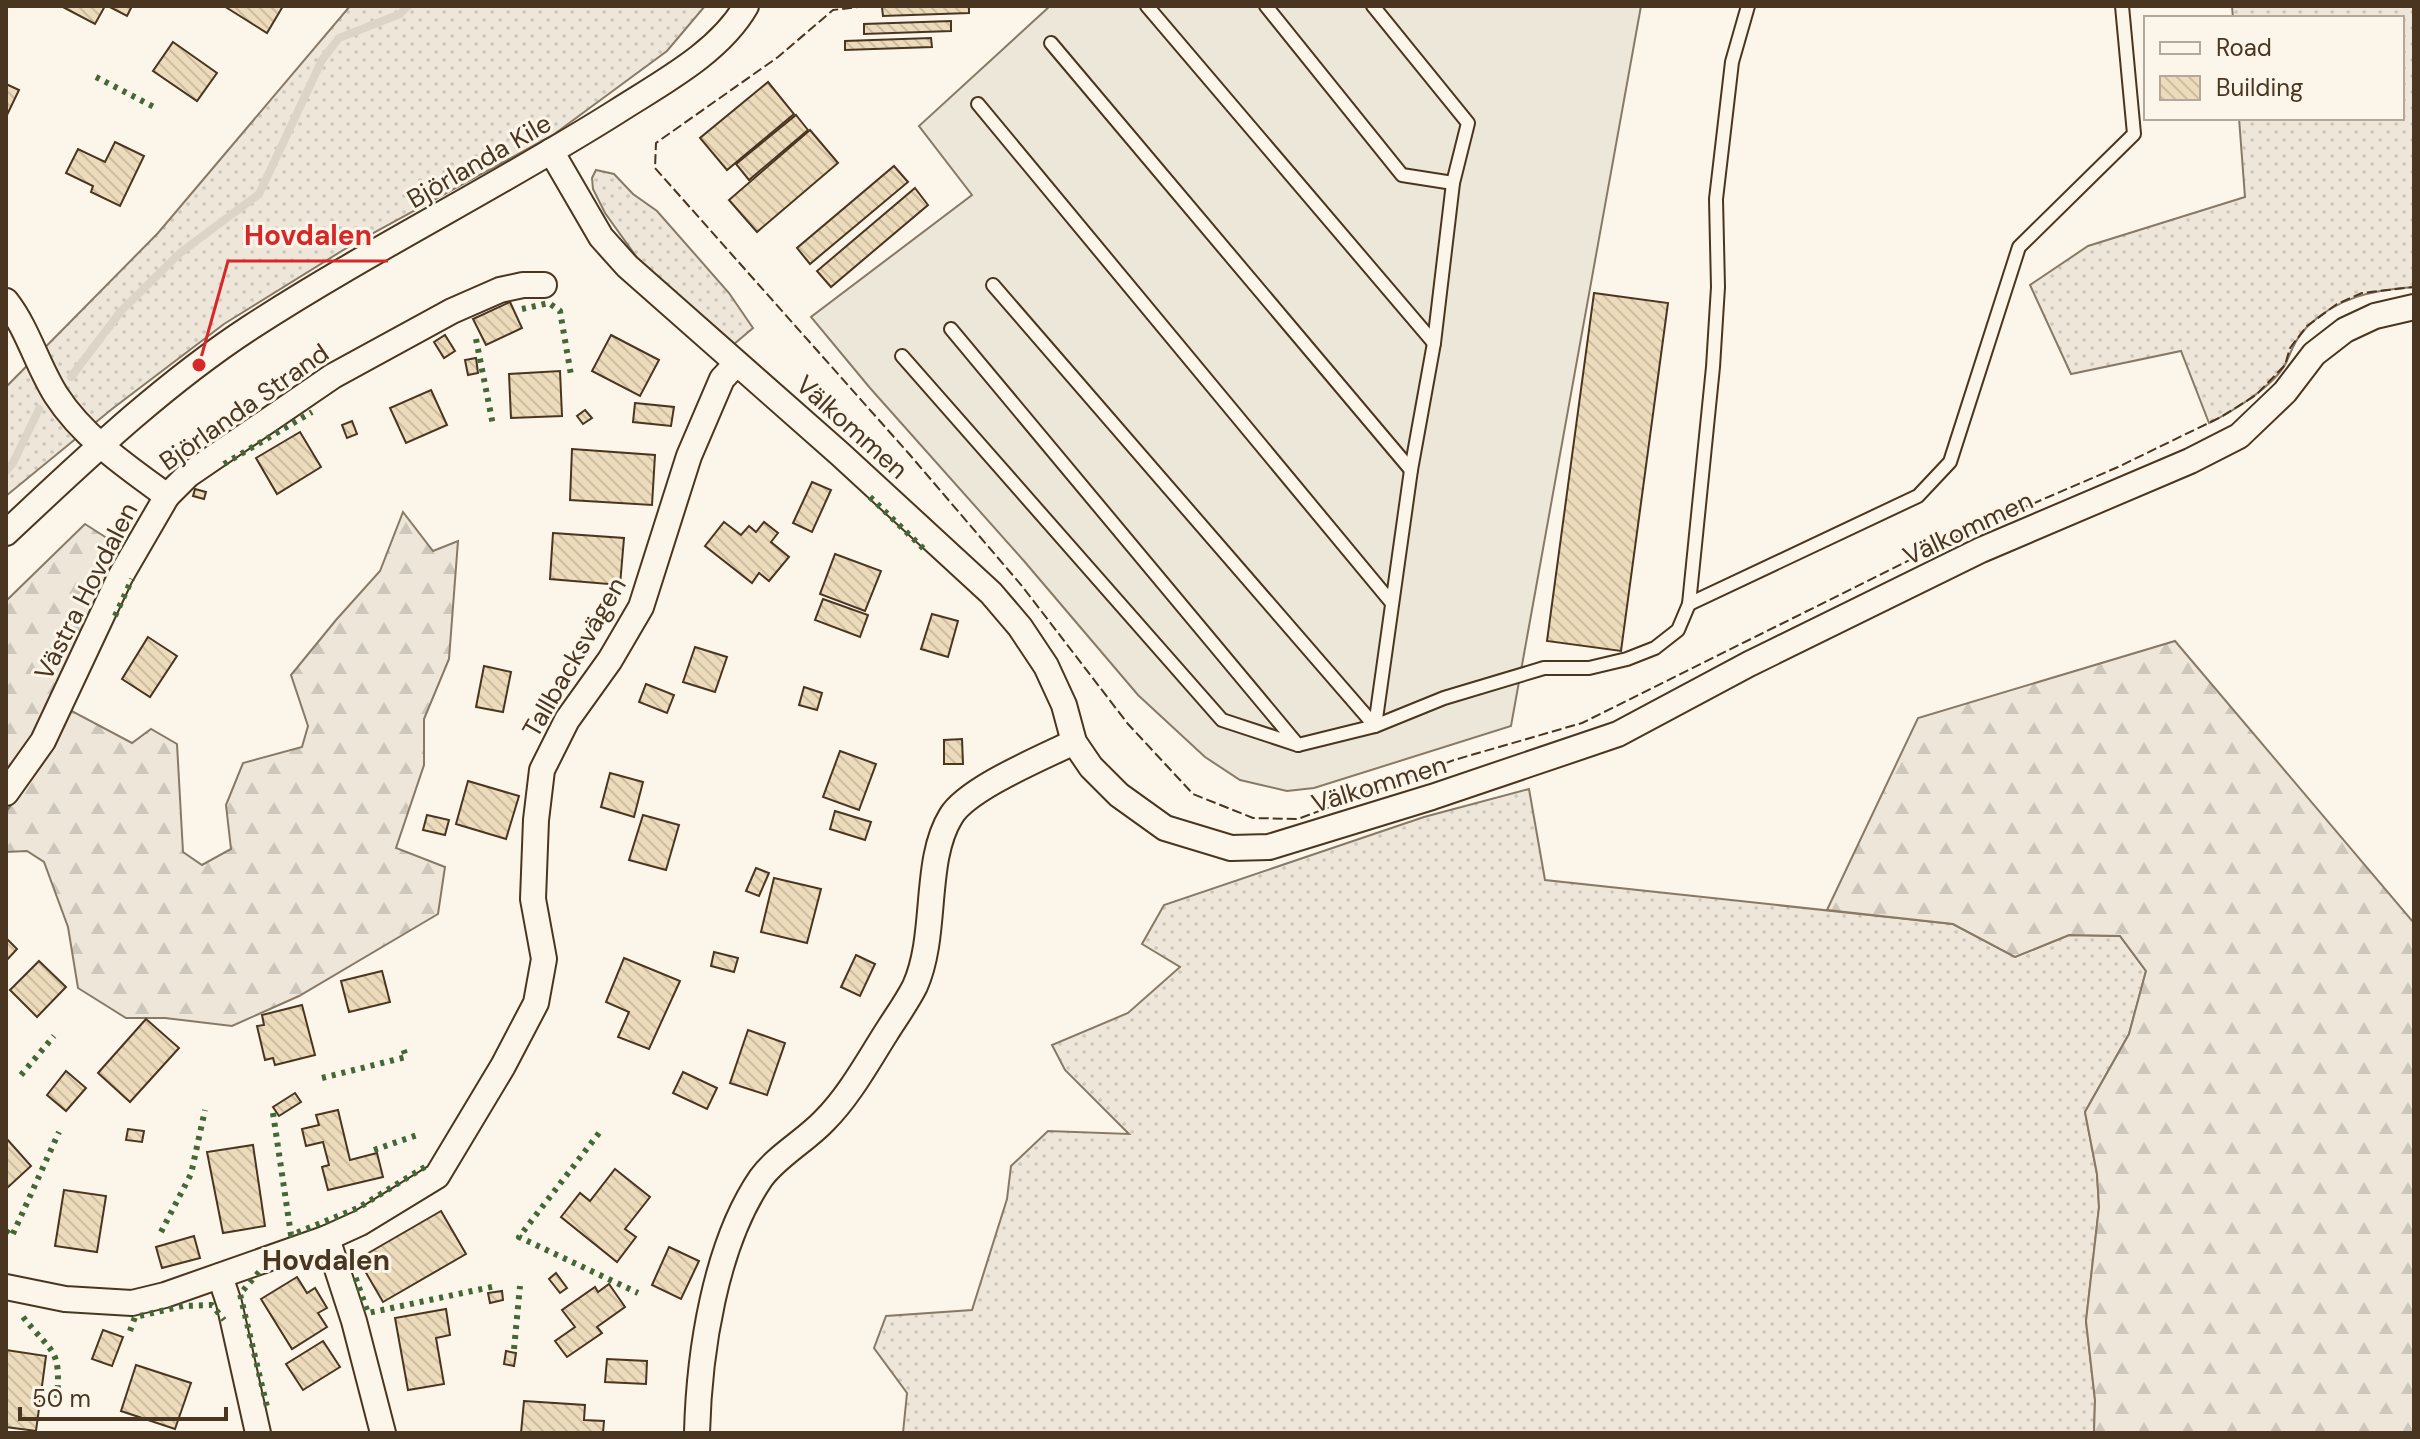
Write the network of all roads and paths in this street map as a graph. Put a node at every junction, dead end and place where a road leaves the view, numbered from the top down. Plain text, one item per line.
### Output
1 (746, 6) edge
2 (1147, 6) edge
3 (1266, 6) edge
4 (1373, 6) edge
5 (1748, 6) edge
6 (2122, 6) edge
7 (1051, 43) dead end
8 (978, 104) dead end
9 (551, 151) junction
10 (1453, 183) junction
11 (544, 285) dead end
12 (993, 285) dead end
13 (6, 301) edge
14 (2414, 307) edge
15 (951, 329) dead end
16 (1434, 343) junction
17 (902, 356) dead end
18 (736, 364) junction
19 (100, 445) junction
20 (1411, 470) junction
21 (167, 496) junction
22 (6, 533) edge
23 (1391, 602) junction
24 (1689, 604) junction
25 (1375, 726) junction
26 (1074, 742) junction
27 (1298, 745) junction
28 (6, 793) edge
29 (327, 1238) junction
30 (220, 1276) junction
31 (6, 1287) edge
32 (258, 1433) edge
33 (383, 1433) edge
34 (697, 1433) edge

1 - 9 street, Björlanda Kile
2 - 16 lane
3 - 10 lane
4 - 10 lane
5 - 24 lane
6 - 24 lane
7 - 20 lane
8 - 23 lane
9 - 18 street, Välkommen
9 - 19 street, Björlanda Kile
10 - 16 lane
11 - 21 street, Björlanda Strand
12 - 25 lane
13 - 19 street, Björlanda Strand
14 - 26 street, Välkommen
15 - 27 lane
16 - 20 lane
17 - 27 lane
18 - 26 street, Välkommen
18 - 29 street, Tallbacksvägen
19 - 21 street, Björlanda Strand
19 - 22 street, Björlanda Kile
20 - 23 lane
21 - 28 street, Västra Hovdalen
23 - 25 lane
24 - 25 lane
25 - 27 lane
26 - 34 street
29 - 30 street, Tallbacksvägen
29 - 33 street
30 - 31 street, Tallbacksvägen
30 - 32 street

